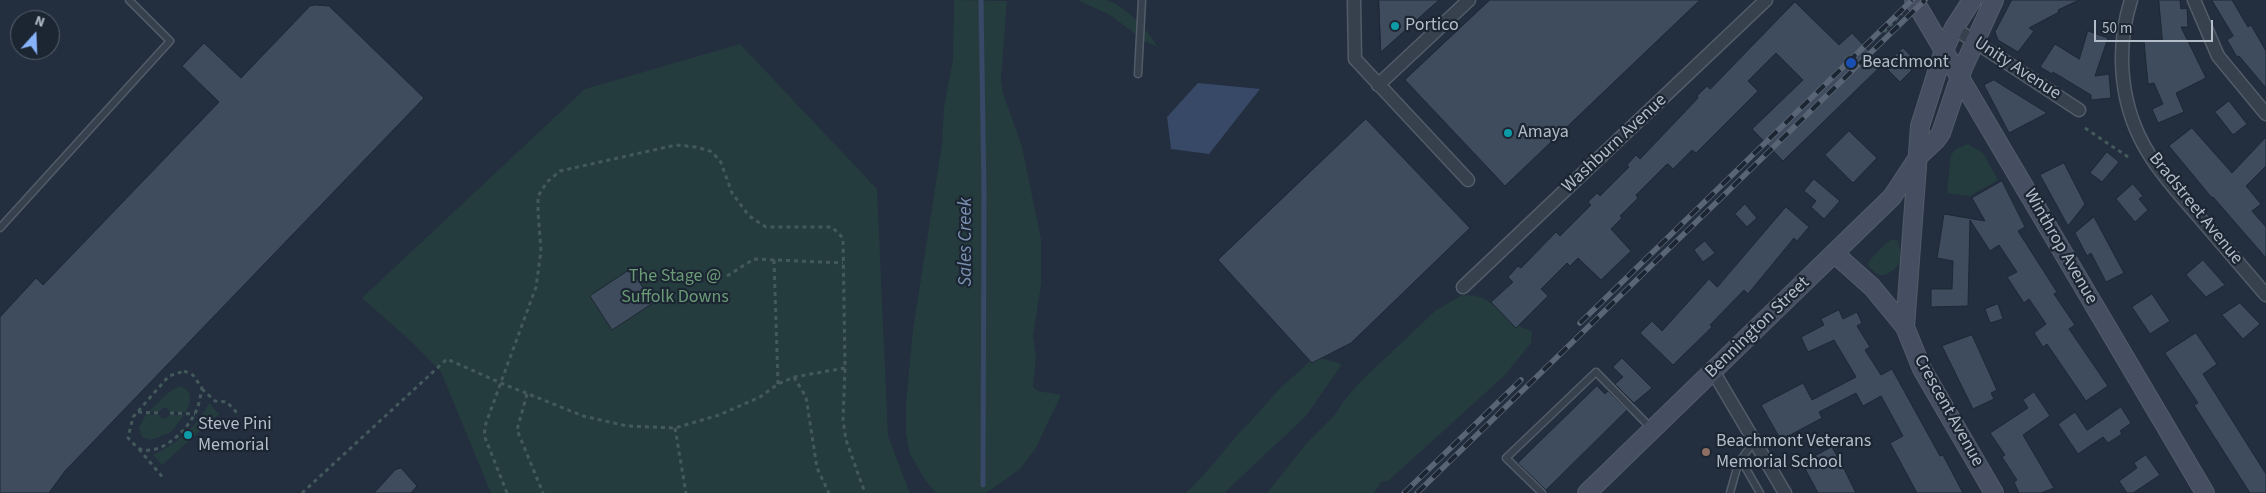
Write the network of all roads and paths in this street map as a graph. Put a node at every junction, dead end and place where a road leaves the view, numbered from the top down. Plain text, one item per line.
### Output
1 (129, 0) edge
2 (1142, 0) edge
3 (1354, 0) edge
4 (1469, 0) edge
5 (1766, 0) edge
6 (1914, 0) edge
7 (1972, 0) edge
8 (1994, 0) edge
9 (2131, 0) edge
10 (2194, 0) edge
11 (1902, 14) dead end
12 (1954, 28) junction
13 (1884, 32) dead end
14 (1975, 41) junction
15 (1944, 50) junction
16 (1845, 57) dead end
17 (1856, 68) dead end
18 (1138, 74) dead end
19 (1960, 77) junction
20 (1378, 85) junction
21 (2079, 110) dead end
22 (2266, 114) edge
23 (2085, 128) dead end
24 (1919, 156) junction
25 (2128, 157) dead end
26 (1468, 180) dead end
27 (0, 228) edge
28 (1835, 254) junction
29 (774, 260) junction
30 (843, 264) junction
31 (727, 276) dead end
32 (1463, 287) dead end
33 (2266, 295) edge
34 (1905, 327) junction
35 (845, 368) junction
36 (1713, 371) junction
37 (794, 377) junction
38 (500, 383) junction
39 (778, 384) junction
40 (202, 388) junction
41 (527, 394) junction
42 (137, 412) junction
43 (160, 413) dead end
44 (170, 413) dead end
45 (236, 413) dead end
46 (195, 414) junction
47 (675, 428) junction
48 (1652, 429) junction
49 (1754, 441) junction
50 (139, 449) junction
51 (1741, 460) junction
52 (164, 479) dead end
53 (302, 493) edge
54 (507, 493) edge
55 (543, 493) edge
56 (686, 493) edge
57 (829, 493) edge
58 (865, 493) edge
59 (1542, 493) edge
60 (1587, 493) edge
61 (1730, 493) edge
62 (1760, 493) edge
63 (1785, 493) edge
64 (1994, 493) edge
65 (2205, 493) edge

1 - 27 lane
2 - 18 lane
3 - 20 street
4 - 20 street
5 - 32 street, Washburn Avenue
6 - 15 street, Winthrop Avenue
7 - 12 street
8 - 14 street, Bennington Street
9 - 33 street, Bradstreet Avenue
10 - 22 street
11 - 13 path
12 - 14 street, Unity Avenue
12 - 15 street
14 - 19 street, Bennington Street
14 - 21 street, Unity Avenue
15 - 19 street, Winthrop Avenue
15 - 24 street
16 - 17 path
19 - 24 street, Bennington Street
19 - 65 street, Winthrop Avenue
20 - 26 street
23 - 25 path
24 - 28 street, Bennington Street
24 - 34 street, Crescent Avenue
28 - 34 street, Crescent Avenue
28 - 36 street, Bennington Street
29 - 30 path
29 - 31 path
29 - 39 path
30 - 35 path
30 - 38 path
34 - 64 street, Crescent Avenue
35 - 37 path
35 - 58 path
36 - 48 street, Bennington Street
36 - 49 street
37 - 39 path
37 - 57 path
38 - 41 path
38 - 53 path
38 - 54 path
39 - 47 path
40 - 42 path
40 - 45 path
40 - 46 path
41 - 47 path
41 - 55 path
42 - 43 path
42 - 50 path
44 - 46 path
46 - 50 path
47 - 56 path
48 - 59 lane
48 - 60 street, Bennington Street
49 - 51 lane
49 - 63 street
50 - 52 path
51 - 61 lane
51 - 62 lane

